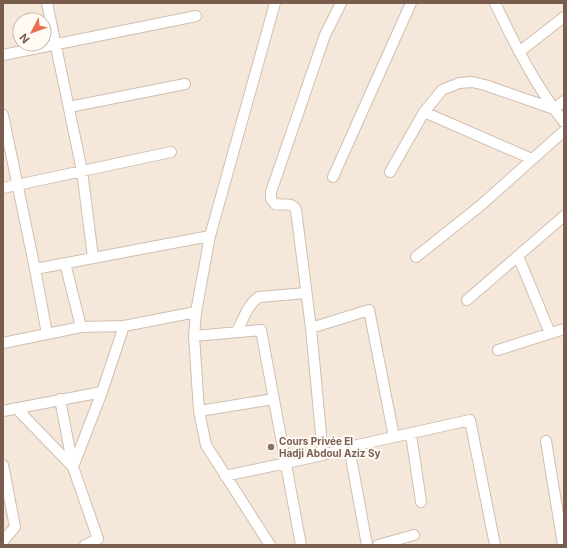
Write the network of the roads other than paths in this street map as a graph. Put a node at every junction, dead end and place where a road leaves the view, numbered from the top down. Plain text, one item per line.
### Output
1 (47, 3) edge
2 (275, 3) edge
3 (341, 3) edge
4 (411, 3) edge
5 (495, 3) edge
6 (196, 16) dead end
7 (564, 17) edge
8 (56, 44) junction
9 (518, 52) junction
10 (3, 55) edge
11 (185, 84) dead end
12 (564, 101) edge
13 (69, 107) junction
14 (554, 109) junction
15 (424, 112) junction
16 (3, 115) edge
17 (564, 122) edge
18 (564, 131) edge
19 (171, 152) dead end
20 (532, 159) junction
21 (82, 171) junction
22 (390, 172) dead end
23 (333, 177) dead end
24 (18, 184) junction
25 (3, 188) edge
26 (563, 220) edge
27 (210, 236) junction
28 (518, 256) junction
29 (93, 257) junction
30 (416, 257) dead end
31 (65, 263) junction
32 (35, 269) junction
33 (306, 293) junction
34 (467, 300) dead end
35 (196, 312) junction
36 (124, 326) junction
37 (81, 327) junction
38 (311, 328) junction
39 (564, 329) edge
40 (237, 332) junction
41 (550, 333) junction
42 (47, 334) junction
43 (194, 336) junction
44 (3, 343) edge
45 (498, 350) dead end
46 (102, 392) junction
47 (274, 399) junction
48 (60, 400) junction
49 (16, 408) junction
50 (3, 411) edge
51 (199, 411) junction
52 (411, 434) junction
53 (394, 436) junction
54 (546, 441) dead end
55 (349, 447) junction
56 (323, 456) junction
57 (286, 463) junction
58 (3, 465) edge
59 (73, 467) junction
60 (225, 476) junction
61 (421, 502) dead end
62 (414, 534) dead end
63 (3, 541) edge
64 (85, 545) edge
65 (270, 545) edge
66 (301, 545) edge
67 (367, 545) edge
68 (378, 545) edge
69 (495, 545) edge
70 (563, 545) edge

1 - 8 street
2 - 27 street
3 - 33 street
4 - 23 street
5 - 9 street
6 - 8 street
7 - 9 street
8 - 10 street
8 - 13 street
9 - 14 street
11 - 13 street
12 - 14 street
13 - 21 street
14 - 15 street
14 - 17 street
15 - 20 street
15 - 22 street
16 - 24 street
18 - 20 street
19 - 21 street
20 - 30 street
21 - 24 street
21 - 29 street
24 - 25 street
24 - 32 street
26 - 28 street
27 - 29 street
27 - 35 street
28 - 34 street
28 - 41 street
29 - 31 street
31 - 32 street
31 - 37 street
32 - 42 street
33 - 38 street
33 - 40 street
35 - 36 street
35 - 43 street
36 - 37 street
36 - 46 street
37 - 42 street
38 - 53 street
38 - 56 street
39 - 41 street
40 - 43 street
40 - 47 street
41 - 45 street
42 - 44 street
43 - 51 street
46 - 48 street
46 - 59 street
47 - 51 street
47 - 57 street
48 - 49 street
48 - 59 street
49 - 50 street
49 - 59 street
51 - 60 street
52 - 53 street
52 - 61 street
52 - 69 street
53 - 55 street
54 - 70 street
55 - 56 street
55 - 67 street
56 - 57 street
57 - 60 street
57 - 66 street
58 - 63 street
59 - 64 street
60 - 65 street
62 - 68 street

